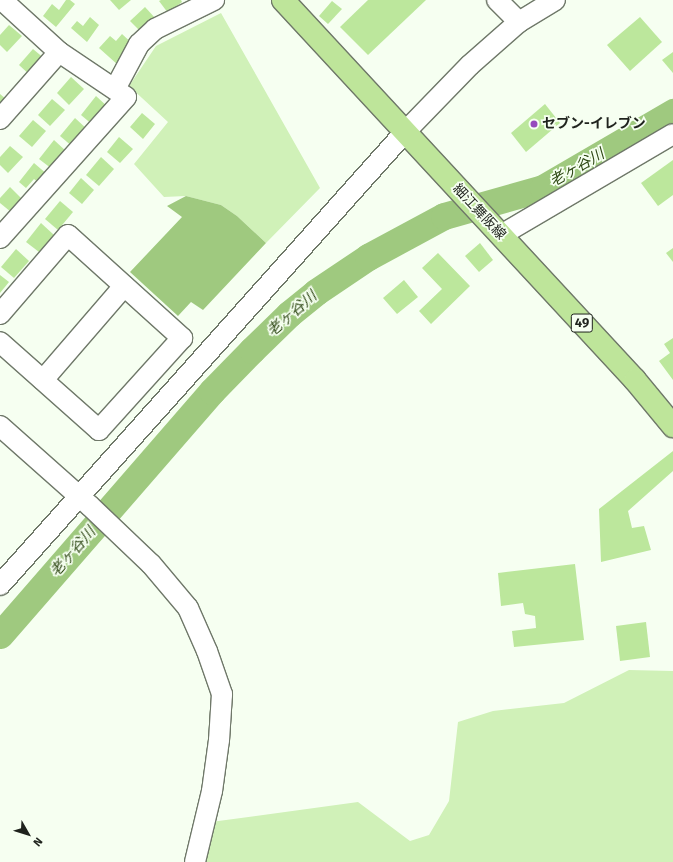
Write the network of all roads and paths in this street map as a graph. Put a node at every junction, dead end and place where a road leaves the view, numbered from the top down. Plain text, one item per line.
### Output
1 (1, 0) edge
2 (214, 0) edge
3 (283, 0) edge
4 (497, 0) edge
5 (554, 0) edge
6 (519, 22) junction
7 (60, 52) junction
8 (115, 90) junction
9 (0, 119) edge
10 (404, 132) junction
11 (673, 134) edge
12 (494, 229) junction
13 (0, 238) edge
14 (124, 286) junction
15 (0, 314) edge
16 (0, 342) edge
17 (43, 380) junction
18 (0, 426) edge
19 (673, 426) edge
20 (84, 501) junction
21 (0, 585) edge
22 (195, 862) edge

1 - 7 street
2 - 8 street
3 - 10 main road, 細江舞阪線 / 49
4 - 6 street
5 - 6 street
6 - 10 street
7 - 8 street
7 - 9 street
8 - 13 street
10 - 12 main road, 細江舞阪線 / 49
10 - 20 street
11 - 12 street
12 - 19 main road, 細江舞阪線 / 49
14 - 15 street
14 - 17 street
14 - 17 street
16 - 17 street
18 - 20 street
20 - 21 street
20 - 22 street

